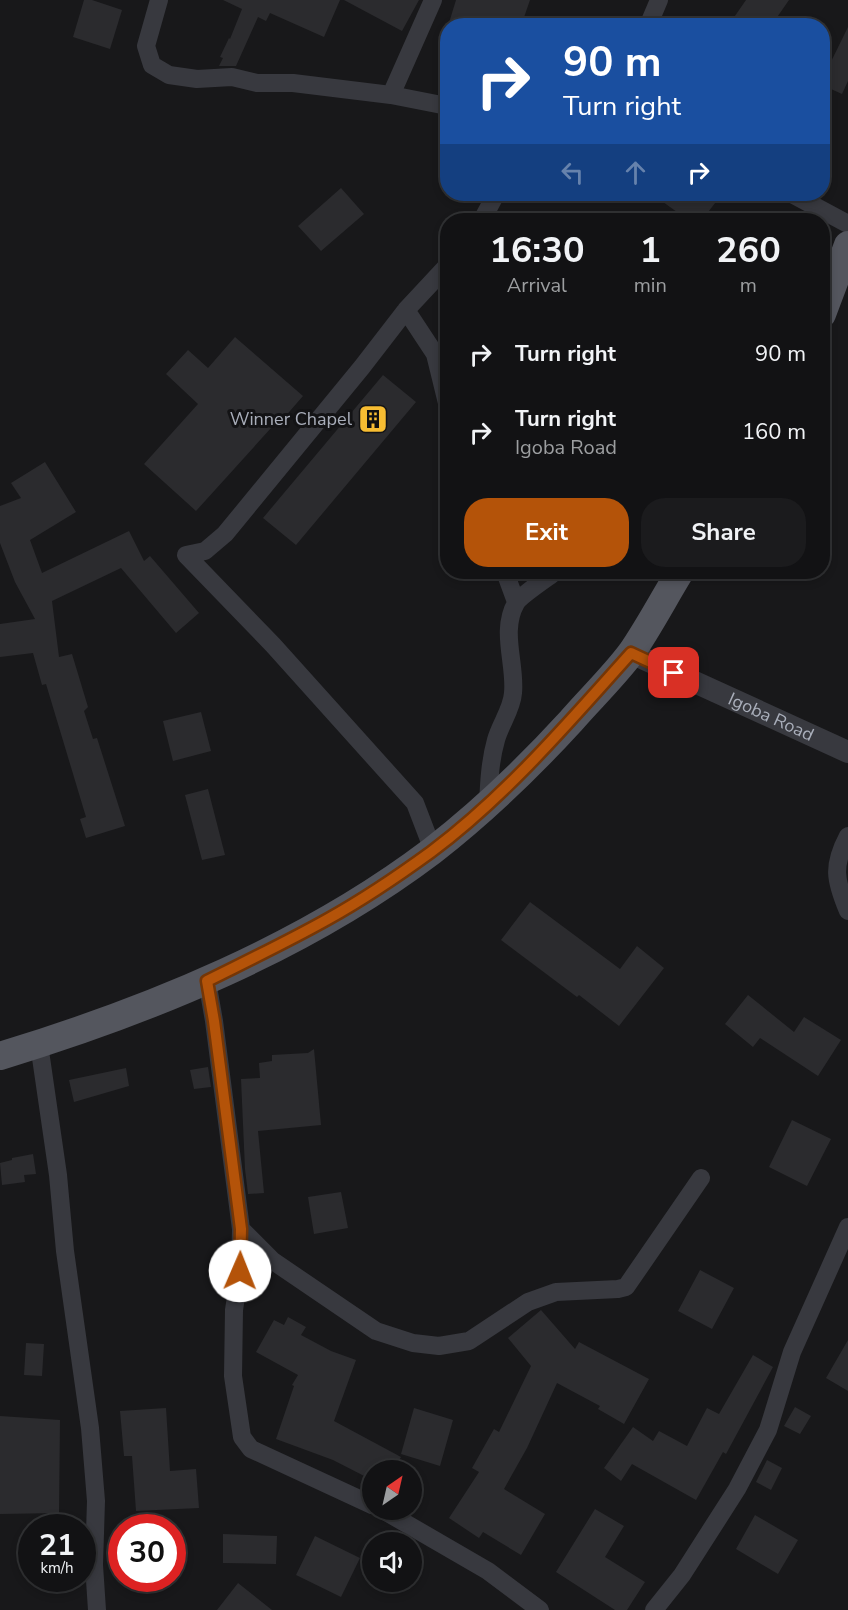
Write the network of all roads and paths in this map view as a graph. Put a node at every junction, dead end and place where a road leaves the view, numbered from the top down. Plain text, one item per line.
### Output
1 (159, 0) edge
2 (433, 0) edge
3 (659, 0) edge
4 (651, 18) edge
5 (391, 95) junction
6 (440, 105) edge
7 (805, 201) edge
8 (827, 213) edge
9 (830, 214) edge
10 (848, 224) edge
11 (848, 245) edge
12 (440, 274) edge
13 (830, 293) edge
14 (406, 310) junction
15 (440, 374) edge
16 (508, 579) edge
17 (546, 579) edge
18 (676, 579) edge
19 (516, 602) junction
20 (631, 653) junction
21 (848, 752) edge
22 (488, 804) junction
23 (848, 836) edge
24 (433, 850) junction
25 (848, 911) edge
26 (207, 981) junction
27 (39, 1044) junction
28 (0, 1056) edge
29 (701, 1178) dead end
30 (848, 1227) edge
31 (241, 1229) junction
32 (362, 1500) edge
33 (400, 1520) edge
34 (97, 1610) edge
35 (540, 1610) edge
36 (654, 1610) edge

1 - 5 street
2 - 5 street
3 - 4 street
5 - 6 street
7 - 8 street
9 - 10 street
11 - 13 main road
12 - 14 street
14 - 15 street
14 - 24 street
16 - 19 street
17 - 19 street
18 - 20 main road
19 - 22 street
20 - 21 street, Igoba Road
20 - 22 main road
22 - 24 main road
23 - 25 street
24 - 26 main road
26 - 27 main road
26 - 31 street
27 - 28 main road
27 - 34 street
29 - 31 street
30 - 36 street
31 - 32 street
33 - 35 street

